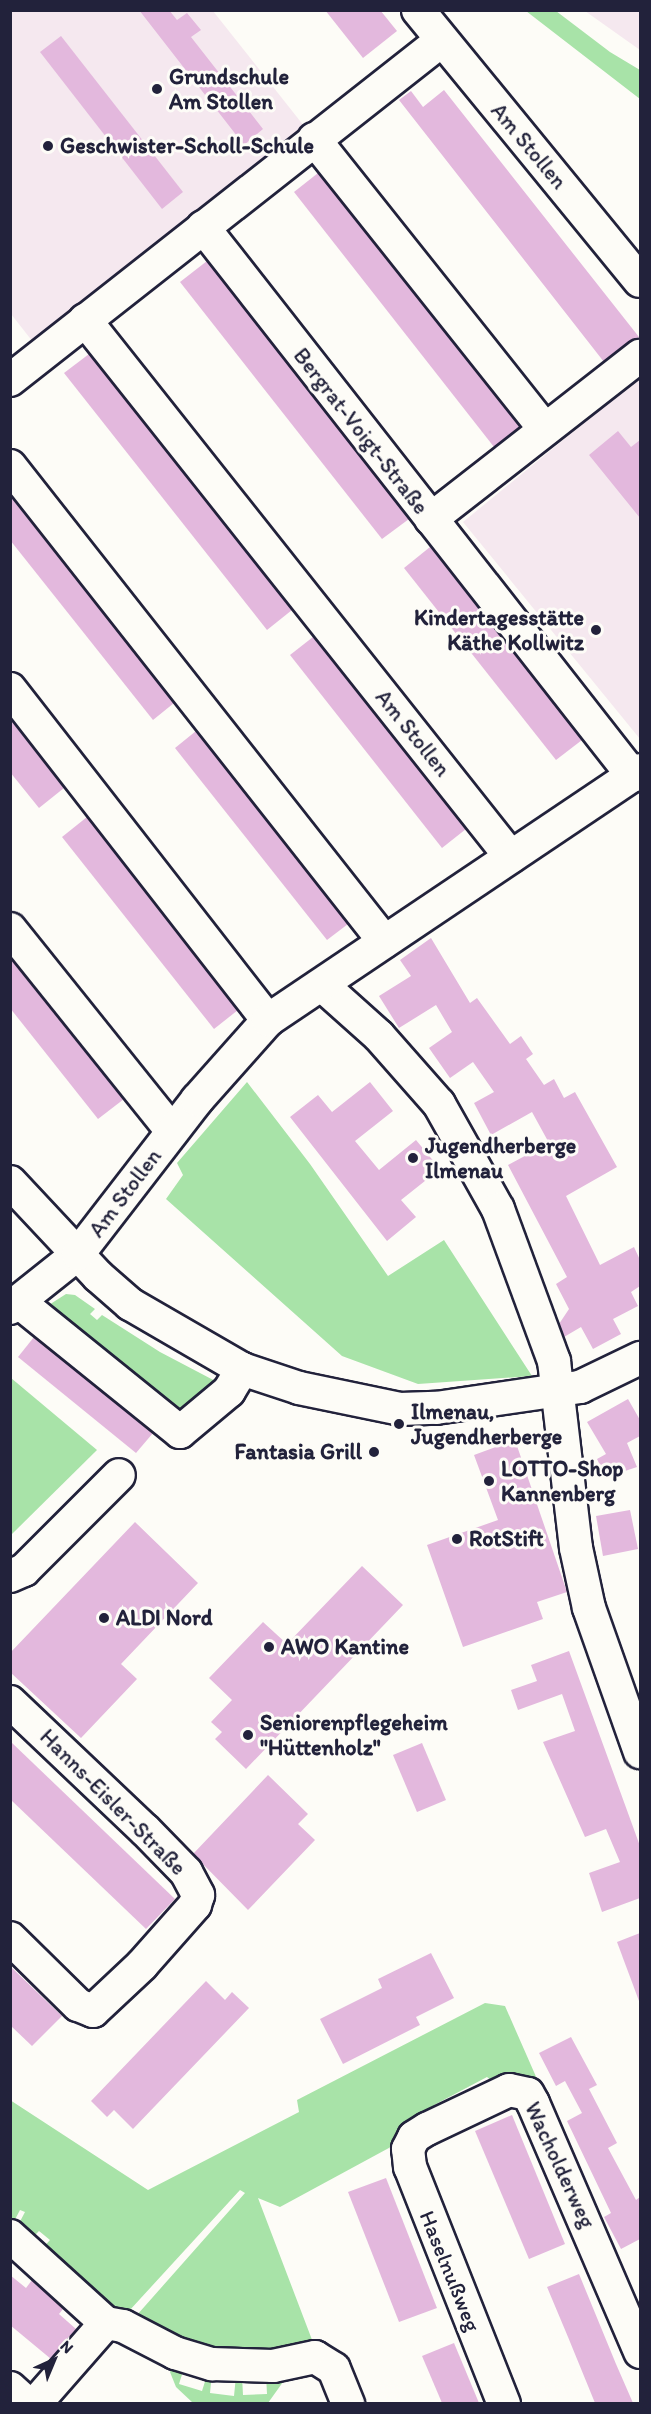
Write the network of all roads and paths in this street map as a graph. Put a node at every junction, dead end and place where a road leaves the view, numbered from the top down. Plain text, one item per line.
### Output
1 (418, 10) edge
2 (441, 40) junction
3 (314, 139) junction
4 (203, 227) junction
5 (640, 281) edge
6 (85, 320) junction
7 (640, 356) edge
8 (10, 380) edge
9 (545, 429) junction
10 (10, 466) edge
11 (431, 519) junction
12 (10, 688) edge
13 (637, 773) edge
14 (511, 856) junction
15 (10, 929) edge
16 (384, 941) junction
17 (322, 985) junction
18 (268, 1020) junction
19 (172, 1131) junction
20 (10, 1182) edge
21 (78, 1254) junction
22 (15, 1305) edge
23 (640, 1358) edge
24 (242, 1369) junction
25 (556, 1392) junction
26 (119, 1475) dead end
27 (15, 1564) edge
28 (10, 1702) edge
29 (640, 1752) edge
30 (10, 1938) edge
31 (414, 2137) joint
32 (10, 2236) edge
33 (106, 2323) junction
34 (640, 2352) edge
35 (10, 2388) edge
36 (28, 2403) edge
37 (35, 2403) edge
38 (348, 2403) edge
39 (504, 2403) edge

1 - 2 street, Am Stollen
2 - 3 street
2 - 5 street, Am Stollen
3 - 4 street
3 - 9 street
4 - 6 street
4 - 11 street, Bergrat-Voigt-Straße
6 - 8 street
6 - 14 street, Am Stollen
7 - 9 street, Bergrat-Voigt-Straße
9 - 11 street, Bergrat-Voigt-Straße
10 - 16 street
11 - 13 street, Am Stollen
12 - 18 street
13 - 14 street, Am Stollen
14 - 16 street, Am Stollen
15 - 19 street, Am Stollen
16 - 17 street, Am Stollen
17 - 18 street, Am Stollen
17 - 25 street
18 - 19 street, Am Stollen
19 - 21 street, Am Stollen
20 - 21 street
21 - 22 street, Am Stollen
21 - 24 street
22 - 24 street
23 - 25 street
24 - 25 street
25 - 29 street
26 - 27 street
28 - 30 street, Hanns-Eisler-Straße
31 - 34 street, Wacholderweg
31 - 39 street, Haselnußweg
32 - 33 street
33 - 37 street
33 - 38 street
35 - 36 street

